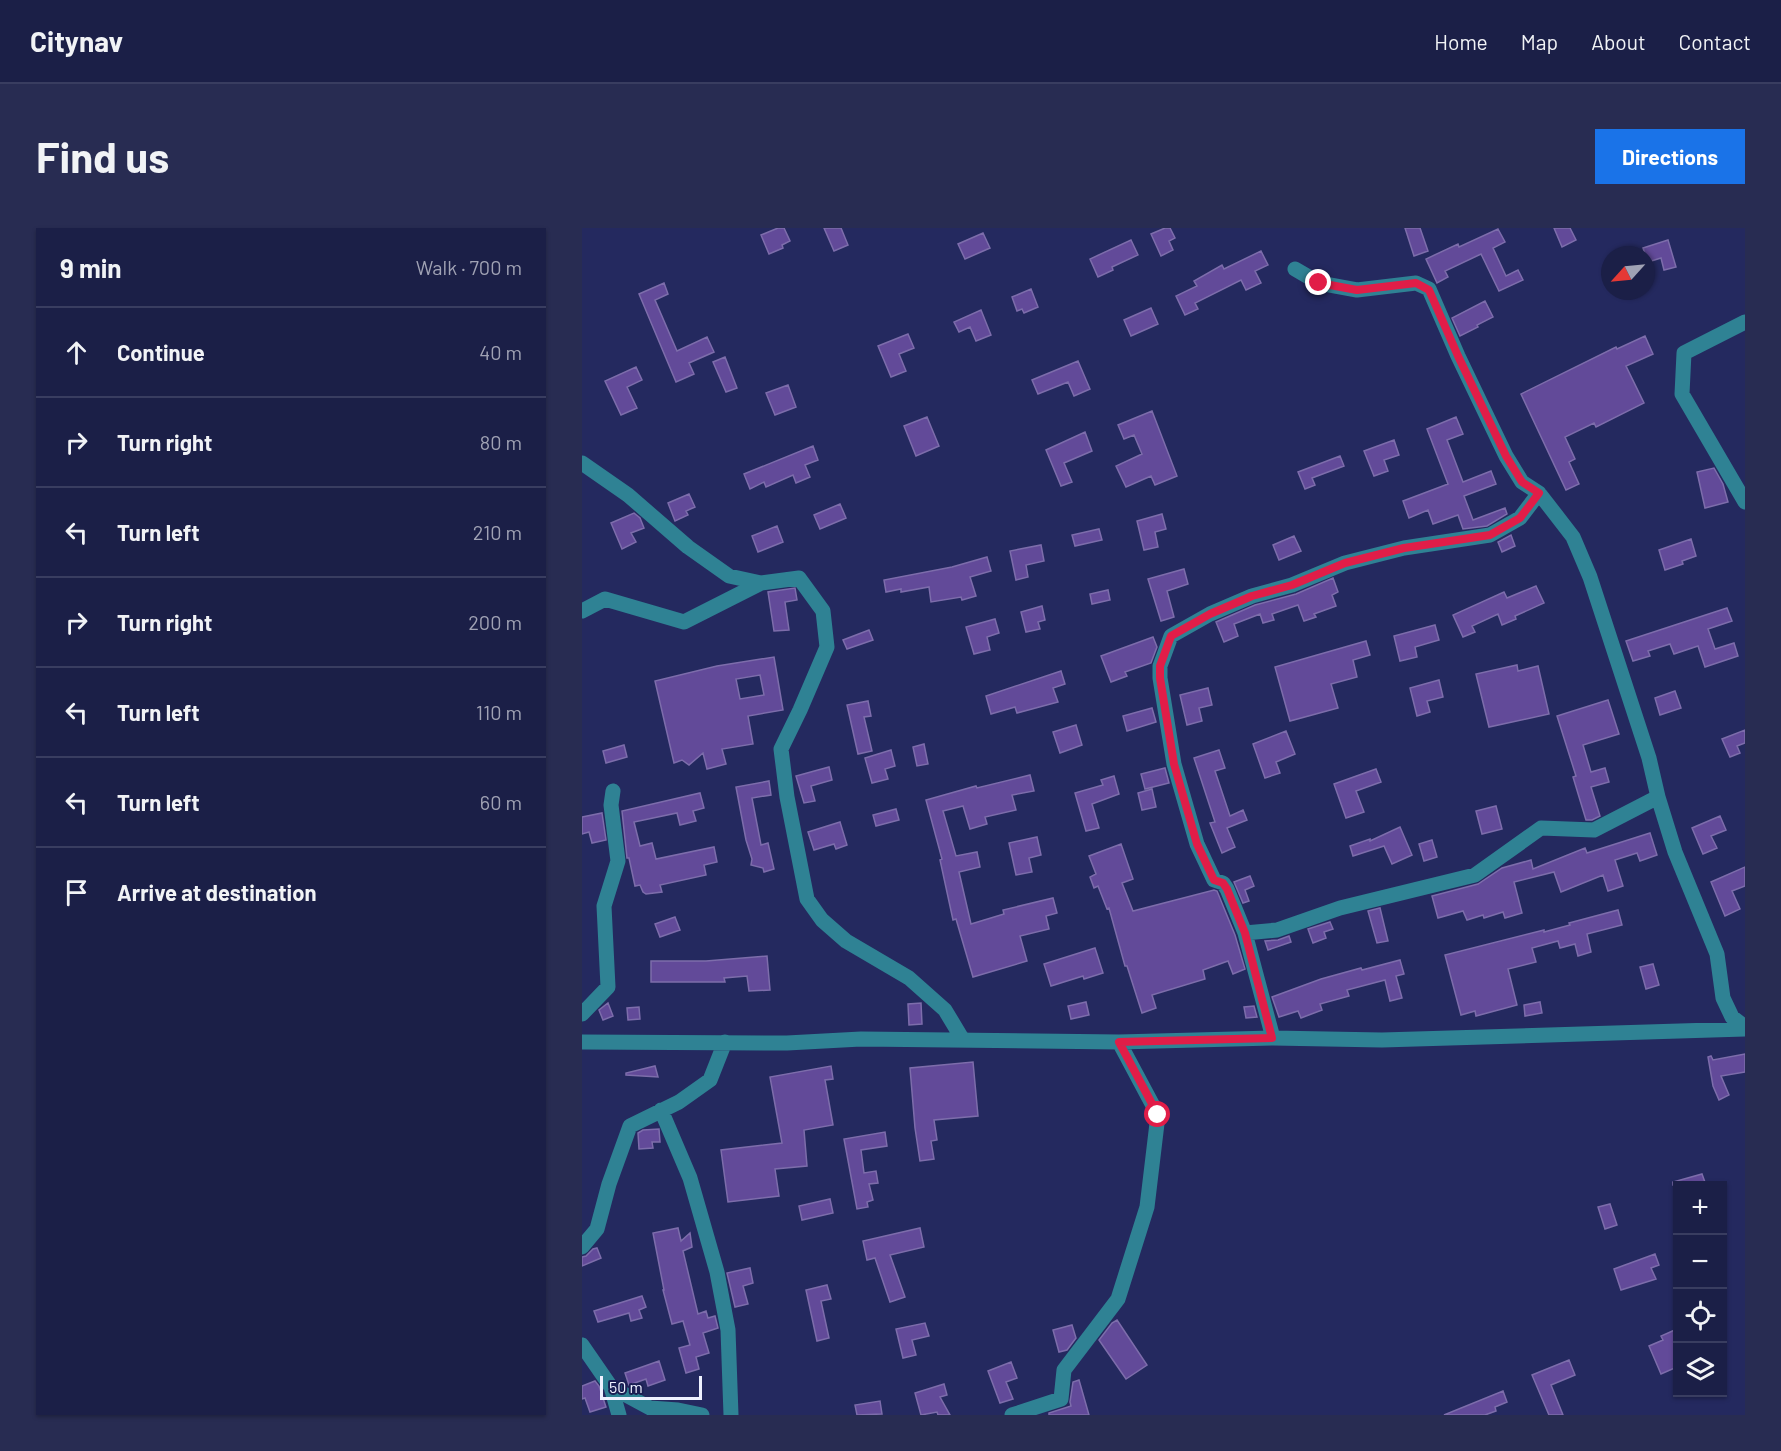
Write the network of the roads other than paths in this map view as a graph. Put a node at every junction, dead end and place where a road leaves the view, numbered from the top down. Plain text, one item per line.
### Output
1 (1295, 269) dead end
2 (1745, 322) edge
3 (582, 464) edge
4 (1539, 493) junction
5 (1745, 502) edge
6 (761, 583) junction
7 (582, 611) edge
8 (613, 791) dead end
9 (1658, 797) junction
10 (1245, 933) junction
11 (582, 1014) edge
12 (1745, 1028) edge
13 (1272, 1038) junction
14 (963, 1040) junction
15 (582, 1042) edge
16 (725, 1042) junction
17 (1119, 1042) junction
18 (661, 1110) junction
19 (582, 1247) edge
20 (582, 1345) edge
21 (611, 1387) junction
22 (619, 1415) edge
23 (702, 1415) edge
24 (731, 1415) edge
25 (1012, 1415) edge

1 - 4 street
2 - 5 street
3 - 6 street
4 - 9 street
4 - 10 street
6 - 7 street
6 - 14 street
8 - 11 street
9 - 10 street
9 - 12 street
10 - 13 street
12 - 13 street
13 - 17 street
14 - 16 street
14 - 17 street
15 - 16 street
16 - 18 street
17 - 25 street
18 - 19 street
18 - 24 street
20 - 21 street
21 - 22 street
21 - 23 street

